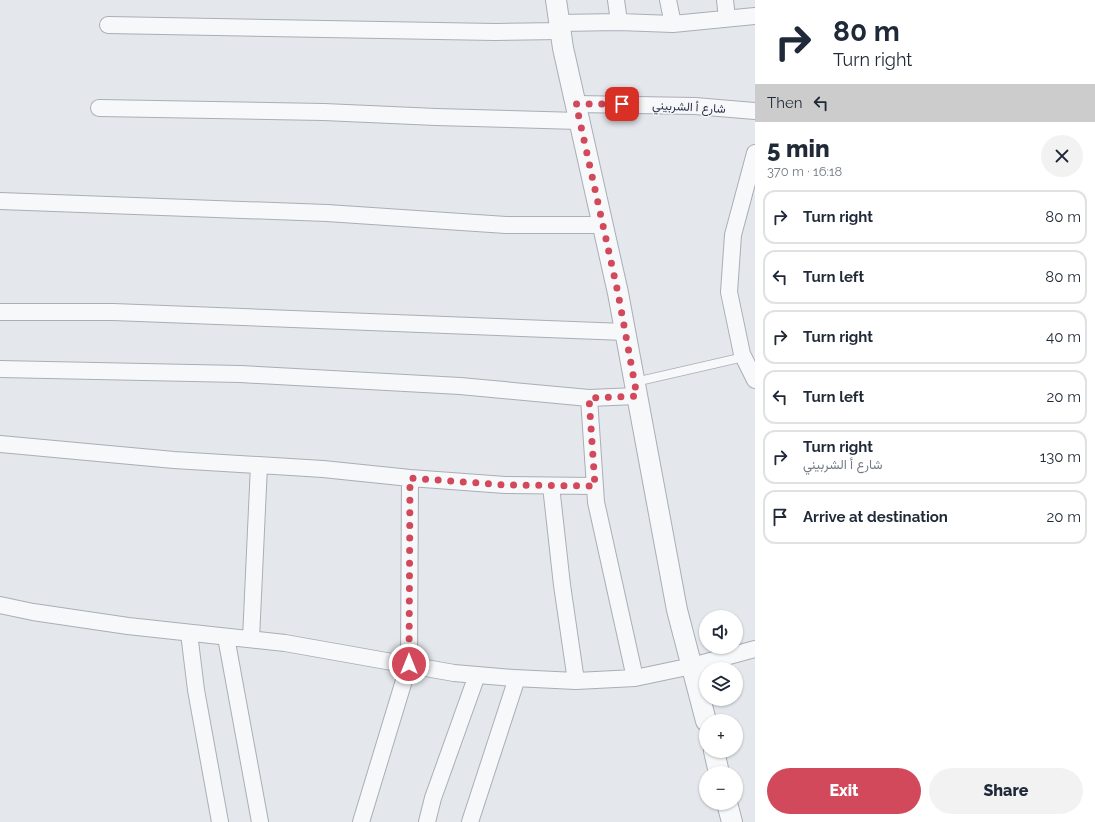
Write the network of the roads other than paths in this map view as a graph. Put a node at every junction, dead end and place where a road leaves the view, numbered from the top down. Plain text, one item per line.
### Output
1 (556, 0) edge
2 (616, 0) edge
3 (668, 0) edge
4 (725, 0) edge
5 (755, 16) edge
6 (727, 18) junction
7 (619, 22) junction
8 (673, 24) junction
9 (108, 25) dead end
10 (560, 27) junction
11 (99, 108) dead end
12 (755, 111) edge
13 (578, 112) junction
14 (755, 153) edge
15 (0, 201) edge
16 (603, 225) junction
17 (0, 312) edge
18 (625, 332) junction
19 (744, 357) junction
20 (0, 368) edge
21 (755, 380) edge
22 (636, 389) junction
23 (589, 398) junction
24 (0, 444) edge
25 (259, 465) junction
26 (410, 478) junction
27 (551, 486) junction
28 (595, 486) junction
29 (0, 605) edge
30 (188, 633) junction
31 (226, 637) junction
32 (252, 639) junction
33 (755, 649) edge
34 (409, 664) junction
35 (692, 666) junction
36 (477, 675) junction
37 (517, 678) junction
38 (635, 678) junction
39 (576, 681) junction
40 (704, 714) edge
41 (729, 810) edge
42 (220, 822) edge
43 (260, 822) edge
44 (361, 822) edge
45 (427, 822) edge
46 (470, 822) edge
47 (732, 822) edge

1 - 10 street
2 - 7 street
3 - 8 street
4 - 6 street
5 - 6 street
6 - 8 street
7 - 8 street
7 - 10 street
9 - 10 street
10 - 13 street
11 - 13 street, شارع أ الشربيني
12 - 13 street, شارع أ الشربيني
13 - 16 street
14 - 19 street
15 - 16 street
16 - 18 street
17 - 18 street
18 - 22 street
19 - 21 street
19 - 22 lane
20 - 23 street
22 - 23 street
22 - 35 street
23 - 28 street
24 - 25 street
25 - 26 street
25 - 32 street
26 - 27 street
26 - 34 street
27 - 28 street
27 - 39 street
28 - 38 street
29 - 30 street
30 - 31 street
30 - 42 street
31 - 32 street
31 - 43 street
32 - 34 street
33 - 35 street
34 - 36 street
34 - 44 street
35 - 38 street
35 - 40 street
36 - 37 street
36 - 45 street
37 - 39 street
37 - 46 street
38 - 39 street
41 - 47 street

